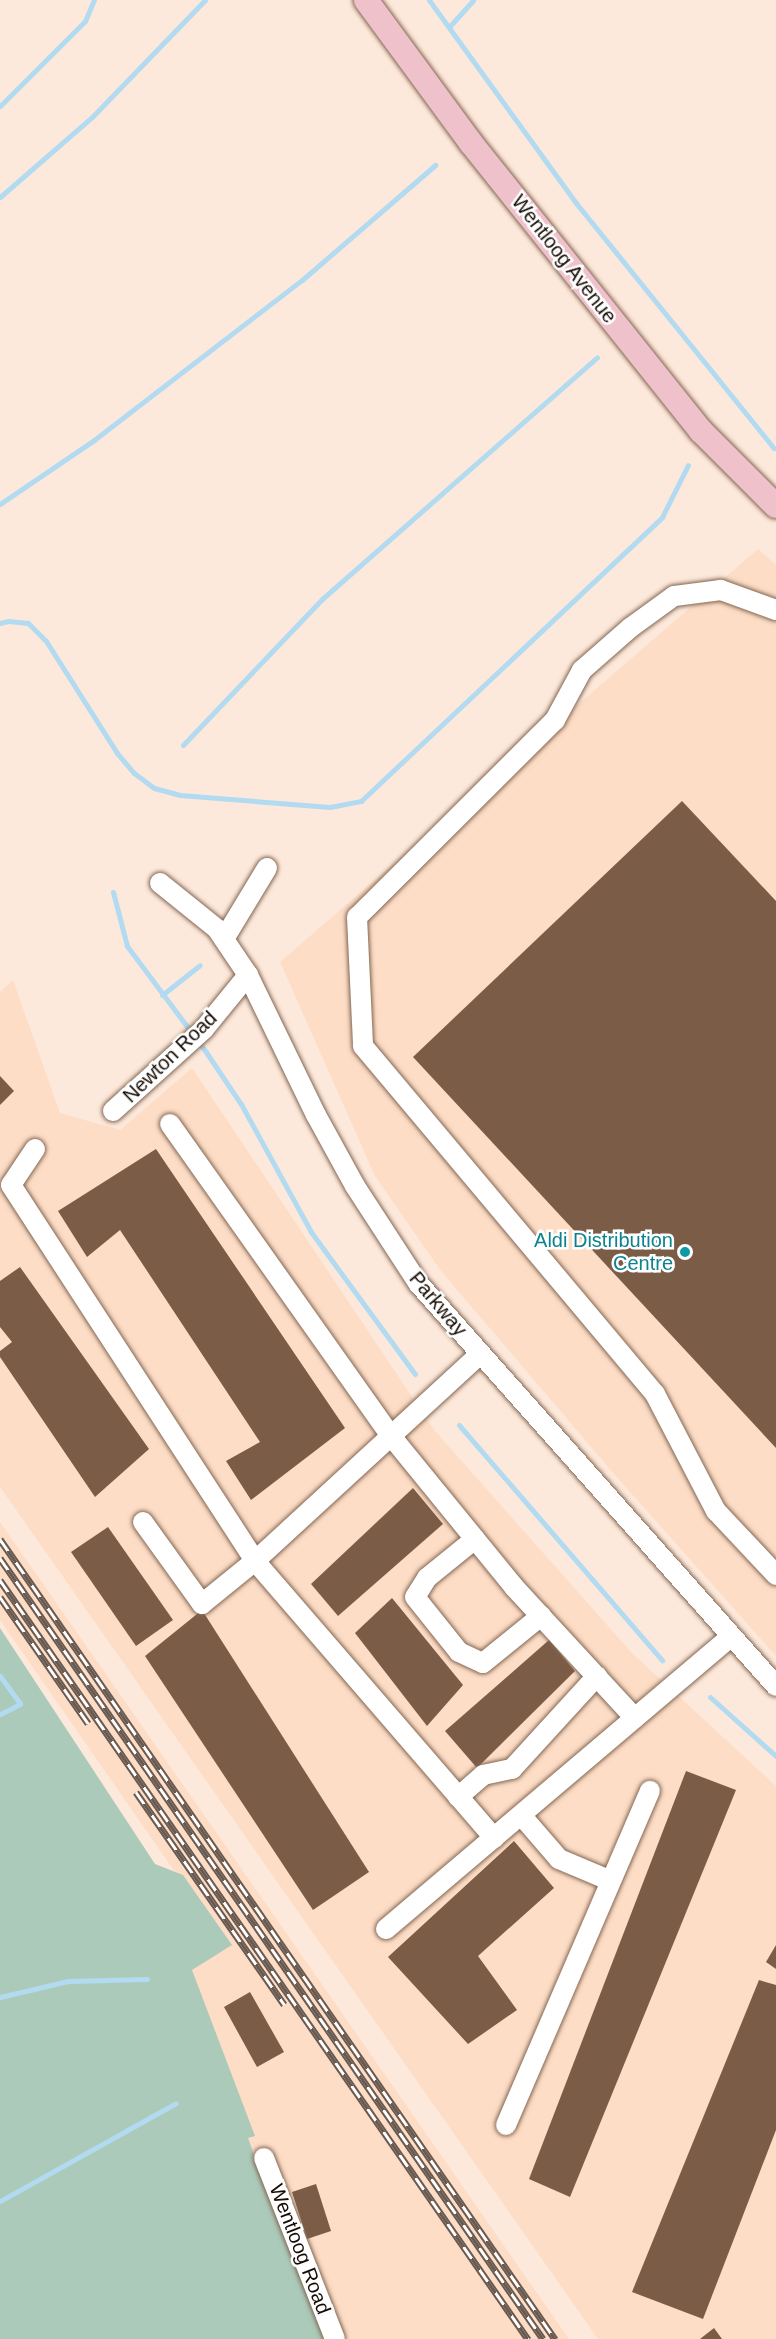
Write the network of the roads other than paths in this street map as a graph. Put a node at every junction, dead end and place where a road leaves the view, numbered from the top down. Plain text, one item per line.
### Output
1 (366, 0) edge
2 (776, 506) edge
3 (776, 610) edge
4 (267, 868) dead end
5 (160, 883) dead end
6 (224, 939) junction
7 (248, 975) junction
8 (113, 1111) dead end
9 (170, 1124) dead end
10 (35, 1149) dead end
11 (480, 1354) junction
12 (391, 1436) junction
13 (142, 1522) dead end
14 (475, 1539) junction
15 (255, 1561) junction
16 (776, 1575) edge
17 (541, 1616) junction
18 (730, 1637) junction
19 (597, 1676) junction
20 (776, 1686) edge
21 (635, 1718) junction
22 (650, 1791) dead end
23 (458, 1797) junction
24 (521, 1815) junction
25 (494, 1838) junction
26 (611, 1881) junction
27 (386, 1929) dead end
28 (506, 2125) dead end
29 (264, 2158) dead end
30 (335, 2339) edge

1 - 2 main road, Wentloog Avenue
3 - 16 street
4 - 6 street
5 - 6 street, Parkway
6 - 7 street, Parkway
7 - 8 street, Newton Road
7 - 11 street, Parkway
9 - 12 street
10 - 15 street
11 - 12 street
11 - 18 street, Parkway
12 - 14 street
12 - 15 street
13 - 15 street
14 - 17 street
14 - 17 street
15 - 23 street
17 - 19 street
18 - 20 street, Parkway
18 - 21 street
19 - 21 street
19 - 23 street
21 - 24 street
22 - 26 street
23 - 25 street
24 - 25 street
24 - 26 street
25 - 27 street
26 - 28 street
29 - 30 street, Wentloog Road

